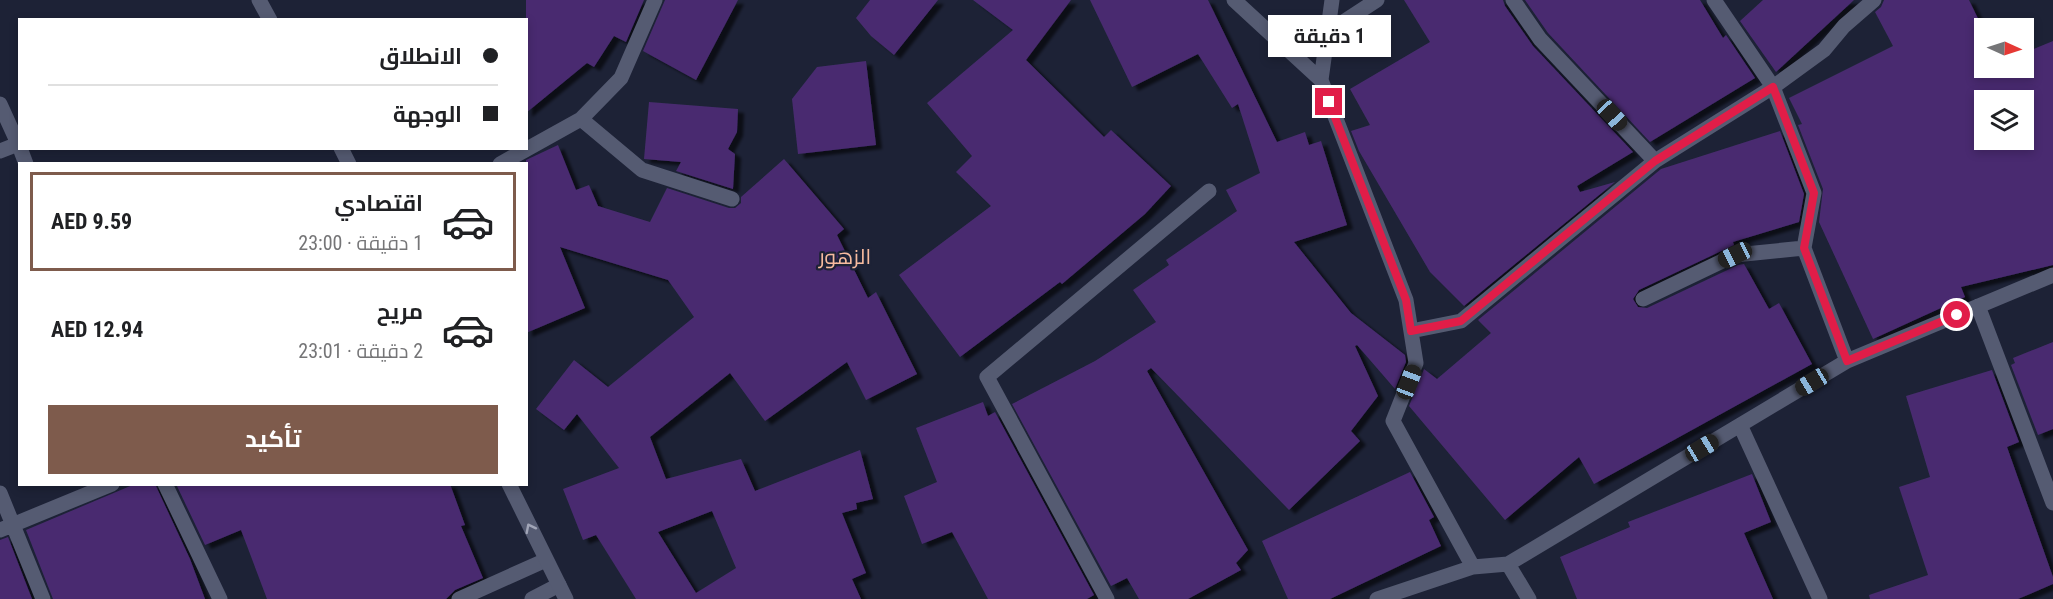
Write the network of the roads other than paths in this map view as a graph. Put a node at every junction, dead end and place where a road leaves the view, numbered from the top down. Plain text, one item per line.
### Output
1 (259, 0) edge
2 (656, 0) edge
3 (1234, 0) edge
4 (1332, 0) edge
5 (1377, 0) edge
6 (1513, 0) edge
7 (1714, 0) edge
8 (1874, 0) edge
9 (269, 18) edge
10 (1328, 32) junction
11 (1321, 80) junction
12 (1773, 87) junction
13 (0, 104) edge
14 (581, 119) junction
15 (18, 145) edge
16 (18, 147) edge
17 (528, 148) edge
18 (525, 150) edge
19 (0, 152) edge
20 (1655, 161) junction
21 (504, 162) edge
22 (1209, 191) dead end
23 (732, 199) dead end
24 (1804, 248) junction
25 (2053, 275) edge
26 (1644, 299) dead end
27 (1978, 306) junction
28 (1411, 331) junction
29 (1847, 361) junction
30 (1740, 425) junction
31 (107, 486) edge
32 (166, 486) edge
33 (510, 486) edge
34 (0, 493) edge
35 (2053, 503) edge
36 (6, 528) edge
37 (546, 560) junction
38 (1508, 564) junction
39 (1473, 567) junction
40 (563, 592) edge
41 (43, 599) edge
42 (220, 599) edge
43 (459, 599) edge
44 (532, 599) edge
45 (1107, 599) edge
46 (1377, 599) edge
47 (1528, 599) edge
48 (1820, 599) edge

1 - 9 street
2 - 14 street
3 - 11 street
4 - 10 street
5 - 10 street
6 - 20 street
7 - 12 street
8 - 12 street
10 - 11 street
11 - 28 street
12 - 20 street
12 - 24 street
13 - 15 street
14 - 17 street
14 - 23 street
16 - 19 street
18 - 21 street
20 - 28 street
22 - 45 street
24 - 26 street
24 - 29 street
25 - 27 street
27 - 29 street
27 - 35 street
28 - 39 street
29 - 30 street
30 - 38 street
30 - 48 street
31 - 36 street
32 - 42 street
37 -> 33 street
34 - 36 street
36 - 41 street
37 - 40 street
37 - 43 street
38 - 39 street
38 - 47 street
39 - 46 street
40 - 44 street

